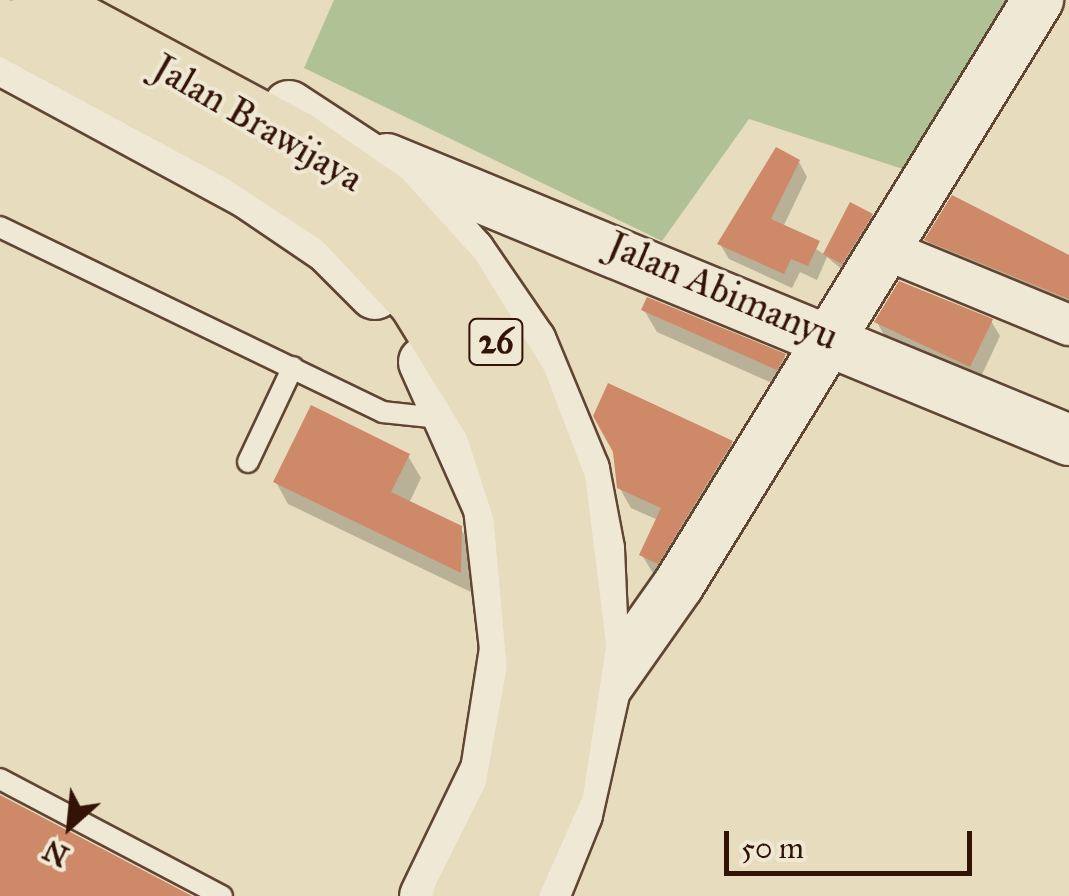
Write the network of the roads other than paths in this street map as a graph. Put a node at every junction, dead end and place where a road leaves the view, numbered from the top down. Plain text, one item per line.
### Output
1 (39, 0) edge
2 (96, 0) edge
3 (1038, 0) edge
4 (0, 25) edge
5 (0, 58) edge
6 (372, 156) junction
7 (0, 227) edge
8 (882, 248) junction
9 (1069, 325) edge
10 (830, 336) junction
11 (293, 367) junction
12 (456, 418) junction
13 (1069, 440) edge
14 (248, 462) dead end
15 (605, 688) junction
16 (0, 778) edge
17 (222, 896) edge
18 (425, 896) edge
19 (460, 896) edge
20 (508, 896) edge
21 (544, 896) edge

1 - 20 highway, Jalan Brawijaya / 26
2 - 6 street
3 - 8 street
4 - 19 highway, Jalan Brawijaya / 26
5 - 12 street
6 - 10 street, Jalan Abimanyu
6 - 15 street
7 - 11 lane
8 - 9 street
8 - 10 street
10 - 13 street, Jalan Abimanyu
10 - 15 street
11 - 12 lane
11 - 14 lane
12 - 18 street
15 - 21 street
16 - 17 lane

